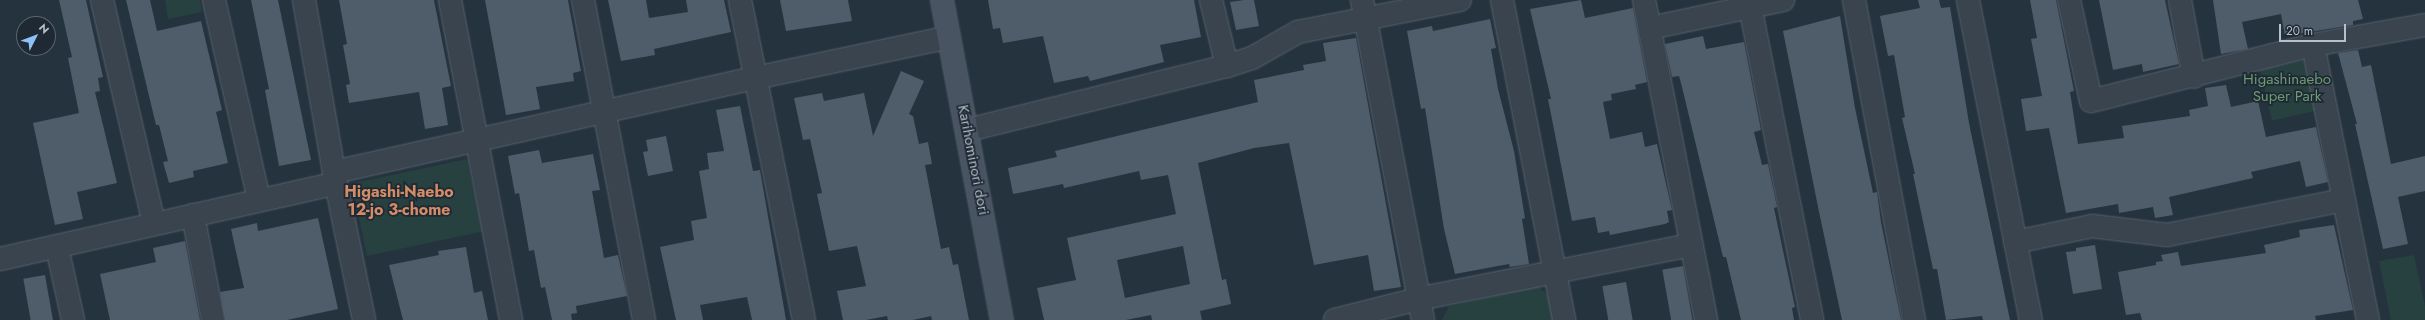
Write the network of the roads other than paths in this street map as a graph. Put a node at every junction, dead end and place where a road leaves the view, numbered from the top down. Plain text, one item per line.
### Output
1 (102, 0) edge
2 (214, 0) edge
3 (304, 0) edge
4 (450, 0) edge
5 (583, 0) edge
6 (740, 0) edge
7 (942, 0) edge
8 (1211, 0) edge
9 (1460, 0) edge
10 (1502, 0) edge
11 (1644, 0) edge
12 (1783, 0) edge
13 (1854, 0) edge
14 (1968, 0) edge
15 (2069, 0) edge
16 (2180, 0) edge
17 (1750, 6) junction
18 (1364, 10) edge
19 (2425, 25) edge
20 (1650, 28) junction
21 (949, 37) junction
22 (2313, 45) junction
23 (1227, 66) junction
24 (2194, 77) junction
25 (755, 78) junction
26 (604, 111) junction
27 (968, 130) junction
28 (476, 139) junction
29 (335, 177) junction
30 (259, 200) junction
31 (2344, 200) junction
32 (193, 214) junction
33 (154, 223) junction
34 (2015, 242) junction
35 (1691, 244) junction
36 (58, 247) junction
37 (0, 259) edge
38 (1556, 273) junction
39 (1420, 310) edge
40 (73, 320) edge
41 (213, 320) edge
42 (364, 320) edge
43 (511, 320) edge
44 (644, 320) edge
45 (804, 320) edge
46 (1002, 320) edge
47 (1336, 320) edge
48 (1564, 320) edge
49 (1706, 320) edge
50 (1812, 320) edge
51 (1914, 320) edge
52 (2031, 320) edge
53 (2368, 320) edge

1 - 33 street
2 - 30 street
3 - 29 street
4 - 28 street
5 - 26 street
6 - 25 street
7 - 21 street, Karihominori dori
8 - 23 street
9 - 18 street
10 - 38 street
11 - 20 street
12 - 17 street
13 - 51 street
14 - 34 street
15 - 24 street
16 - 24 street
17 - 20 street
17 - 50 street
18 - 23 street
18 - 39 street
19 - 22 street
20 - 35 street
21 - 25 street
21 - 27 street, Karihominori dori
22 - 24 street
22 - 31 street
23 - 27 street
25 - 26 street
25 - 45 street
26 - 28 street
26 - 44 street
27 - 46 street, Karihominori dori
28 - 29 street
28 - 43 street
29 - 30 street
29 - 42 street
30 - 32 street
31 - 34 street
31 - 53 street
32 - 33 street
32 - 41 street
33 - 36 street
34 - 52 street
35 - 38 street
35 - 49 street
36 - 37 street
36 - 40 street
38 - 39 street
38 - 48 street
39 - 47 street

